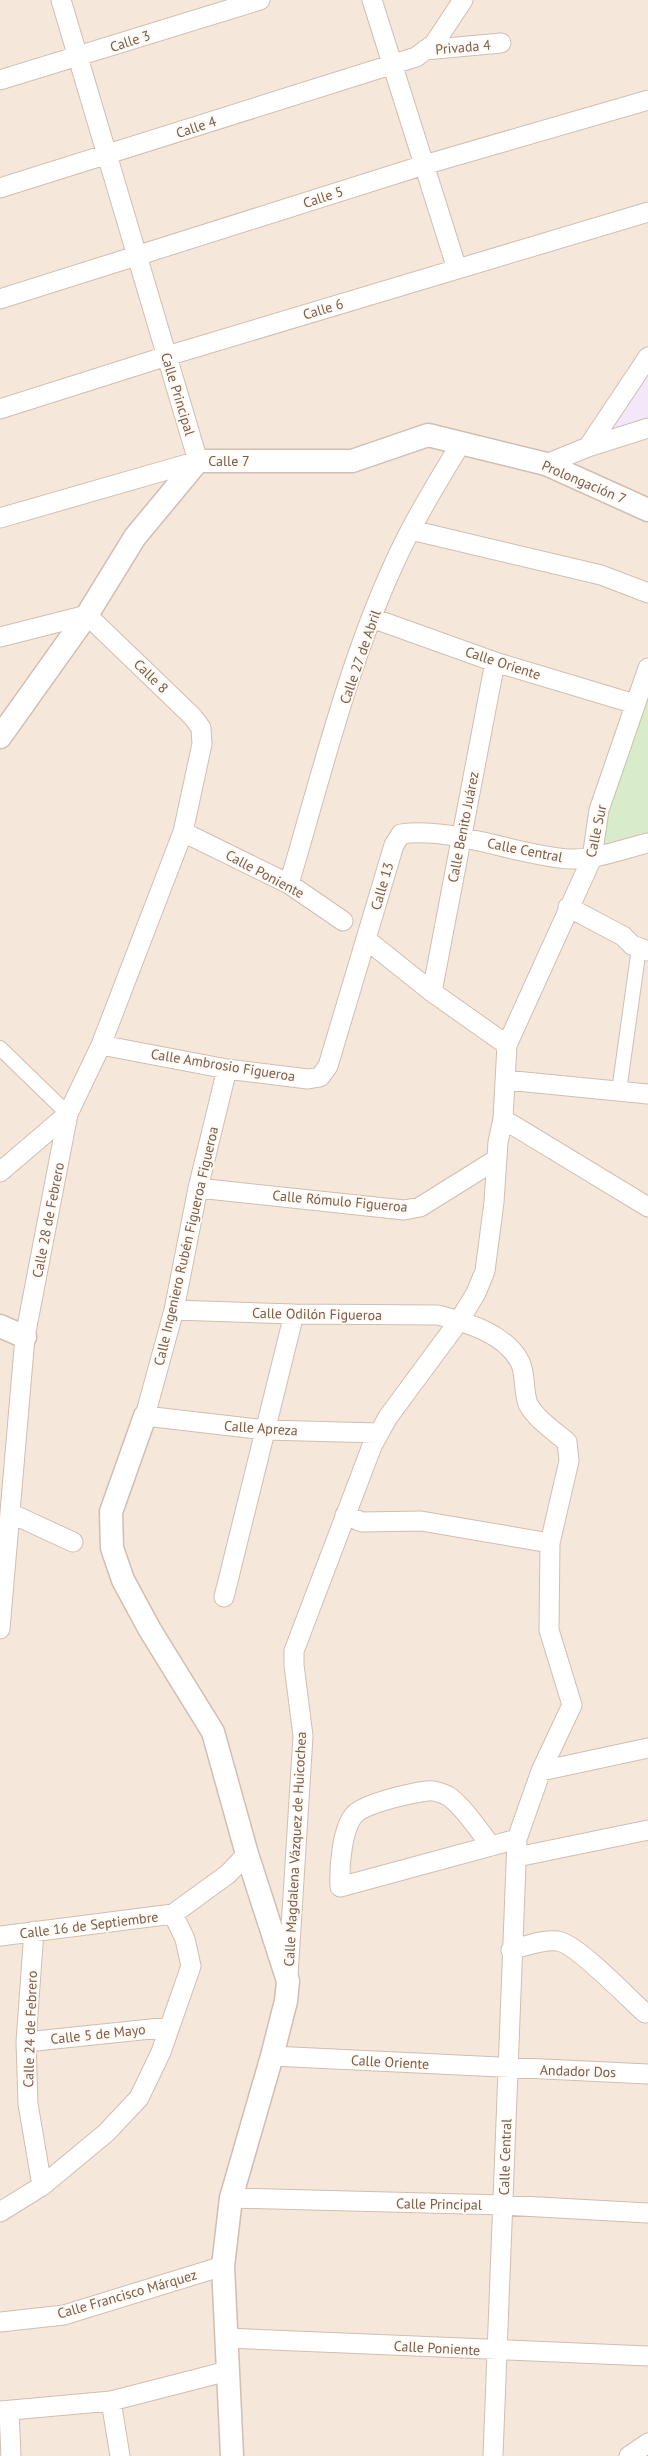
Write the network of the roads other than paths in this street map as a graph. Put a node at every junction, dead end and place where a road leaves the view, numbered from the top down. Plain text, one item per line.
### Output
1 (60, 0) edge
2 (260, 0) edge
3 (372, 0) edge
4 (463, 0) edge
5 (501, 43) dead end
6 (425, 50) junction
7 (78, 58) junction
8 (392, 65) junction
9 (0, 80) edge
10 (648, 100) edge
11 (107, 155) junction
12 (424, 165) junction
13 (0, 188) edge
14 (648, 212) edge
15 (137, 257) junction
16 (457, 269) junction
17 (0, 299) edge
18 (167, 356) junction
19 (648, 357) edge
20 (0, 410) edge
21 (648, 428) edge
22 (461, 443) junction
23 (588, 446) junction
24 (198, 461) junction
25 (546, 464) junction
26 (648, 510) edge
27 (0, 518) edge
28 (411, 530) junction
29 (648, 593) edge
30 (87, 615) junction
31 (372, 618) junction
32 (0, 637) edge
33 (495, 662) junction
34 (648, 668) edge
35 (636, 704) junction
36 (0, 737) edge
37 (183, 832) junction
38 (401, 834) joint
39 (461, 838) junction
40 (648, 843) edge
41 (592, 858) junction
42 (289, 884) junction
43 (568, 907) junction
44 (343, 921) dead end
45 (367, 940) junction
46 (644, 950) edge
47 (432, 992) junction
48 (101, 1045) junction
49 (507, 1045) junction
50 (0, 1048) edge
51 (228, 1069) junction
52 (506, 1080) junction
53 (619, 1091) junction
54 (648, 1094) edge
55 (68, 1114) junction
56 (503, 1119) junction
57 (498, 1159) junction
58 (0, 1172) edge
59 (198, 1188) junction
60 (648, 1207) edge
61 (174, 1310) junction
62 (294, 1314) junction
63 (459, 1321) junction
64 (0, 1326) edge
65 (25, 1337) junction
66 (145, 1416) junction
67 (266, 1430) junction
68 (378, 1433) junction
69 (10, 1513) junction
70 (345, 1515) junction
71 (73, 1542) dead end
72 (550, 1544) junction
73 (224, 1597) dead end
74 (0, 1629) edge
75 (648, 1748) edge
76 (541, 1771) junction
77 (648, 1830) edge
78 (491, 1846) junction
79 (517, 1848) junction
80 (248, 1854) junction
81 (173, 1914) junction
82 (34, 1931) junction
83 (0, 1936) edge
84 (512, 1950) junction
85 (288, 1981) junction
86 (645, 2013) dead end
87 (170, 2027) junction
88 (26, 2042) junction
89 (272, 2056) junction
90 (508, 2069) junction
91 (648, 2074) edge
92 (42, 2186) junction
93 (231, 2198) junction
94 (503, 2206) junction
95 (0, 2212) edge
96 (648, 2213) edge
97 (223, 2266) junction
98 (0, 2322) edge
99 (226, 2338) junction
100 (496, 2351) junction
101 (648, 2356) edge
102 (228, 2372) junction
103 (111, 2401) junction
104 (4, 2411) edge
105 (648, 2443) edge
106 (12, 2456) edge
107 (120, 2456) edge
108 (232, 2456) edge
109 (493, 2456) edge
110 (628, 2456) edge

1 - 7 street, Calle Principal
2 - 7 street, Calle 3
3 - 8 street
4 - 6 street
5 - 6 street, Privada 4
6 - 8 street, Calle 4
7 - 9 street, Calle 3
7 - 11 street, Calle Principal
8 - 11 street, Calle 4
8 - 12 street
10 - 12 street, Calle 5
11 - 13 street, Calle 4
11 - 15 street, Calle Principal
12 - 15 street, Calle 5
12 - 16 street
14 - 16 street, Calle 6
15 - 17 street, Calle 5
15 - 18 street, Calle Principal
16 - 18 street, Calle 6
18 - 20 street, Calle 6
18 - 24 street, Calle Principal
19 - 23 street
21 - 23 street
22 - 24 street, Calle 7
22 - 25 street, Prolongación 7
22 - 28 street, Calle 27 de Abril
23 - 25 street
24 - 27 street, Calle 7
24 - 30 street
25 - 26 street, Prolongación 7
28 - 29 street
28 - 31 street, Calle 27 de Abril
30 - 32 street
30 - 36 street
30 - 37 street, Calle 8
31 - 33 street, Calle Oriente
31 - 42 street, Calle 27 de Abril
33 - 35 street, Calle Oriente
33 - 39 street, Calle Benito Juárez
34 - 35 street, Calle Sur
35 - 41 street, Calle Sur
37 - 42 street, Calle Poniente
37 - 48 street, Calle 28 de Febrero
38 - 39 street, Calle Central
38 - 45 street, Calle 13
39 - 41 street, Calle Central
39 - 47 street, Calle Benito Juárez
40 - 41 street, Calle Central
41 - 43 street, Calle Sur
42 - 44 street, Calle Poniente
43 - 46 street
43 - 49 street, Calle Sur
45 - 47 street
45 - 51 street, Calle Ambrosio Figueroa
46 - 53 street
47 - 49 street
48 - 51 street, Calle Ambrosio Figueroa
48 - 55 street, Calle 28 de Febrero
49 - 52 street, Calle Magdalena Vázquez de Huicochea
50 - 55 street
51 - 59 street, Calle Ingeniero Rubén Figueroa Figueroa
52 - 53 street
52 - 56 street, Calle Magdalena Vázquez de Huicochea
53 - 54 street
55 - 58 street
55 - 65 street, Calle 28 de Febrero
56 - 57 street, Calle Magdalena Vázquez de Huicochea
56 - 60 street
57 - 59 street, Calle Rómulo Figueroa
57 - 63 street, Calle Magdalena Vázquez de Huicochea
59 - 61 street, Calle Ingeniero Rubén Figueroa Figueroa
61 - 62 street, Calle Odilón Figueroa
61 - 66 street, Calle Ingeniero Rubén Figueroa Figueroa
62 - 63 street, Calle Odilón Figueroa
62 - 67 street
63 - 68 street, Calle Magdalena Vázquez de Huicochea
63 - 72 street, Calle Odilón Figueroa
64 - 65 street
65 - 69 street, Calle 28 de Febrero
66 - 67 street, Calle Apreza
66 - 80 street, Calle Ingeniero Rubén Figueroa Figueroa
67 - 68 street, Calle Apreza
67 - 73 street
68 - 70 street, Calle Magdalena Vázquez de Huicochea
69 - 71 street
69 - 74 street, Calle 28 de Febrero
70 - 72 street
70 - 85 street, Calle Magdalena Vázquez de Huicochea
72 - 76 street, Calle Central
75 - 76 street
76 - 79 street, Calle Central
77 - 79 street
78 - 78 street
78 - 79 street
79 - 84 street, Calle Central
80 - 81 street, Calle 16 de Septiembre
80 - 85 street, Calle Ingeniero Rubén Figueroa Figueroa
81 - 82 street, Calle 16 de Septiembre
81 - 87 street
82 - 83 street, Calle 16 de Septiembre
82 - 88 street, Calle 24 de Febrero
84 - 86 street
84 - 90 street, Calle Central
85 - 89 street, Calle Magdalena Vázquez de Huicochea
87 - 88 street, Calle 5 de Mayo
87 - 92 street
88 - 92 street, Calle 24 de Febrero
89 - 90 street, Calle Oriente
89 - 93 street, Calle Magdalena Vázquez de Huicochea
90 - 91 street, Andador Dos
90 - 94 street, Calle Central
92 - 95 street
93 - 94 street, Calle Principal
93 - 97 street, Calle Magdalena Vázquez de Huicochea
94 - 96 street, Calle Principal
94 - 100 street, Calle Central
97 - 98 street, Calle Francisco Márquez
97 - 99 street, Calle Magdalena Vázquez de Huicochea
99 - 100 street, Calle Poniente
99 - 102 street, Calle Magdalena Vázquez de Huicochea
100 - 101 street, Calle Poniente
100 - 109 street, Calle Central
102 - 103 street
102 - 108 street, Calle Magdalena Vázquez de Huicochea
103 - 104 street
103 - 107 street
104 - 106 street
105 - 110 street

